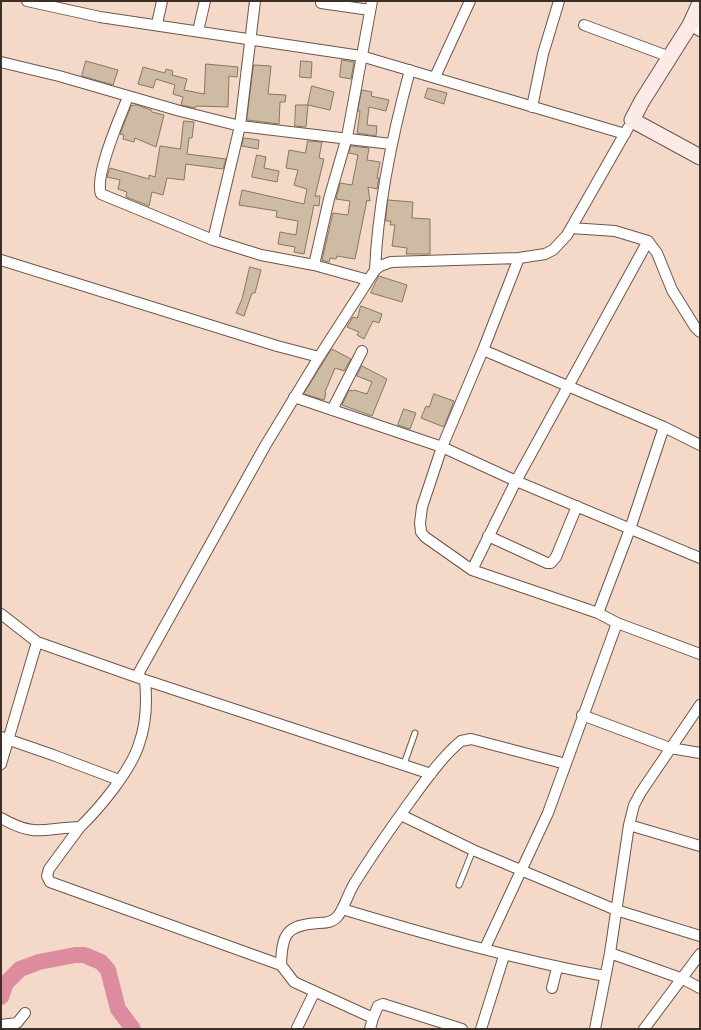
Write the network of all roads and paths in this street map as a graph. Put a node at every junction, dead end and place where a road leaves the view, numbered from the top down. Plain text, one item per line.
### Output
1 (27, 1) edge
2 (162, 1) edge
3 (205, 1) edge
4 (255, 1) edge
5 (470, 1) edge
6 (559, 1) edge
7 (320, 3) dead end
8 (700, 3) edge
9 (371, 6) edge
10 (157, 24) junction
11 (584, 25) dead end
12 (695, 28) edge
13 (198, 31) junction
14 (250, 40) junction
15 (361, 56) junction
16 (670, 57) junction
17 (1, 62) edge
18 (410, 70) junction
19 (435, 77) junction
20 (128, 97) junction
21 (532, 107) junction
22 (240, 126) junction
23 (628, 127) junction
24 (347, 137) junction
25 (391, 144) junction
26 (700, 157) edge
27 (571, 228) junction
28 (213, 240) junction
29 (648, 241) junction
30 (519, 258) junction
31 (1, 260) edge
32 (314, 265) junction
33 (375, 270) junction
34 (368, 280) junction
35 (700, 332) edge
36 (484, 350) junction
37 (362, 351) dead end
38 (318, 357) junction
39 (569, 386) junction
40 (294, 397) junction
41 (332, 410) junction
42 (664, 427) junction
43 (700, 445) edge
44 (442, 447) junction
45 (516, 481) junction
46 (577, 506) junction
47 (630, 529) junction
48 (488, 536) junction
49 (700, 558) edge
50 (472, 570) junction
51 (598, 613) junction
52 (1, 614) edge
53 (617, 623) junction
54 (37, 642) junction
55 (700, 654) edge
56 (141, 678) junction
57 (700, 705) edge
58 (582, 715) junction
59 (415, 733) dead end
60 (4, 738) edge
61 (670, 748) junction
62 (700, 753) edge
63 (1, 764) edge
64 (404, 764) junction
65 (566, 764) junction
66 (431, 774) junction
67 (119, 780) junction
68 (401, 815) junction
69 (1, 818) edge
70 (629, 825) junction
71 (80, 827) junction
72 (700, 846) edge
73 (473, 850) junction
74 (522, 871) junction
75 (458, 885) dead end
76 (342, 909) junction
77 (616, 910) junction
78 (700, 936) edge
79 (485, 948) junction
80 (610, 953) junction
81 (700, 954) edge
82 (504, 956) junction
83 (281, 964) junction
84 (557, 968) junction
85 (605, 976) junction
86 (683, 979) junction
87 (552, 988) dead end
88 (700, 988) edge
89 (314, 993) junction
90 (25, 1013) dead end
91 (373, 1018) junction
92 (1, 1025) edge
93 (297, 1028) edge
94 (370, 1029) edge
95 (462, 1029) edge
96 (481, 1029) edge
97 (595, 1029) edge
98 (644, 1029) edge

1 - 10 street
2 - 10 street
3 - 13 street
4 - 14 street
5 - 19 street
6 - 21 street
7 - 9 street
8 - 12 street
9 - 15 street
10 - 13 street
11 - 16 street
12 - 16 street
13 - 14 street
14 - 15 street
14 - 22 street
15 - 18 street
15 - 24 street
16 - 23 street
17 - 20 street
18 - 19 street
18 - 25 street
19 - 21 street
20 - 22 street
20 - 28 street
21 - 23 street
22 - 24 street
22 - 28 street
23 - 26 street
23 - 27 street
24 - 25 street
24 - 32 street
25 - 33 street
27 - 29 street
27 - 30 street
28 - 32 street
29 - 35 street
29 - 39 street
30 - 33 street
30 - 36 street
31 - 38 street
32 - 34 street
33 - 34 street
34 - 38 street
36 - 39 street
36 - 44 street
37 - 41 street
38 - 40 street
39 - 42 street
39 - 45 street
40 - 41 street
40 - 56 street
41 - 44 street
42 - 43 street
42 - 47 street
44 - 45 street
44 - 50 street
45 - 46 street
45 - 48 street
46 - 47 street
46 - 48 street
47 - 49 street
47 - 51 street
48 - 50 street
50 - 51 street
51 - 53 street
52 - 54 street
53 - 55 street
53 - 58 street
54 - 56 street
54 - 60 street
56 - 64 street
56 - 67 street
57 - 61 street
58 - 61 street
58 - 65 street
59 - 64 lane
60 - 63 street
60 - 67 street
61 - 62 street
61 - 70 street
64 - 66 street
65 - 66 street
65 - 74 street
66 - 68 street
67 - 71 street
68 - 73 street
68 - 76 street
69 - 71 street
70 - 72 street
70 - 77 street
71 - 83 street
73 - 74 street
73 - 75 lane
74 - 77 street
74 - 79 street
76 - 79 street
76 - 83 street
77 - 78 street
77 - 80 street
79 - 82 street
80 - 85 street
80 - 86 street
81 - 86 street
82 - 84 street
82 - 96 street
83 - 89 street
84 - 85 street
84 - 87 street
85 - 97 street
86 - 88 street
86 - 98 street
89 - 91 street
89 - 93 street
90 - 92 street
91 - 94 street
91 - 95 street

